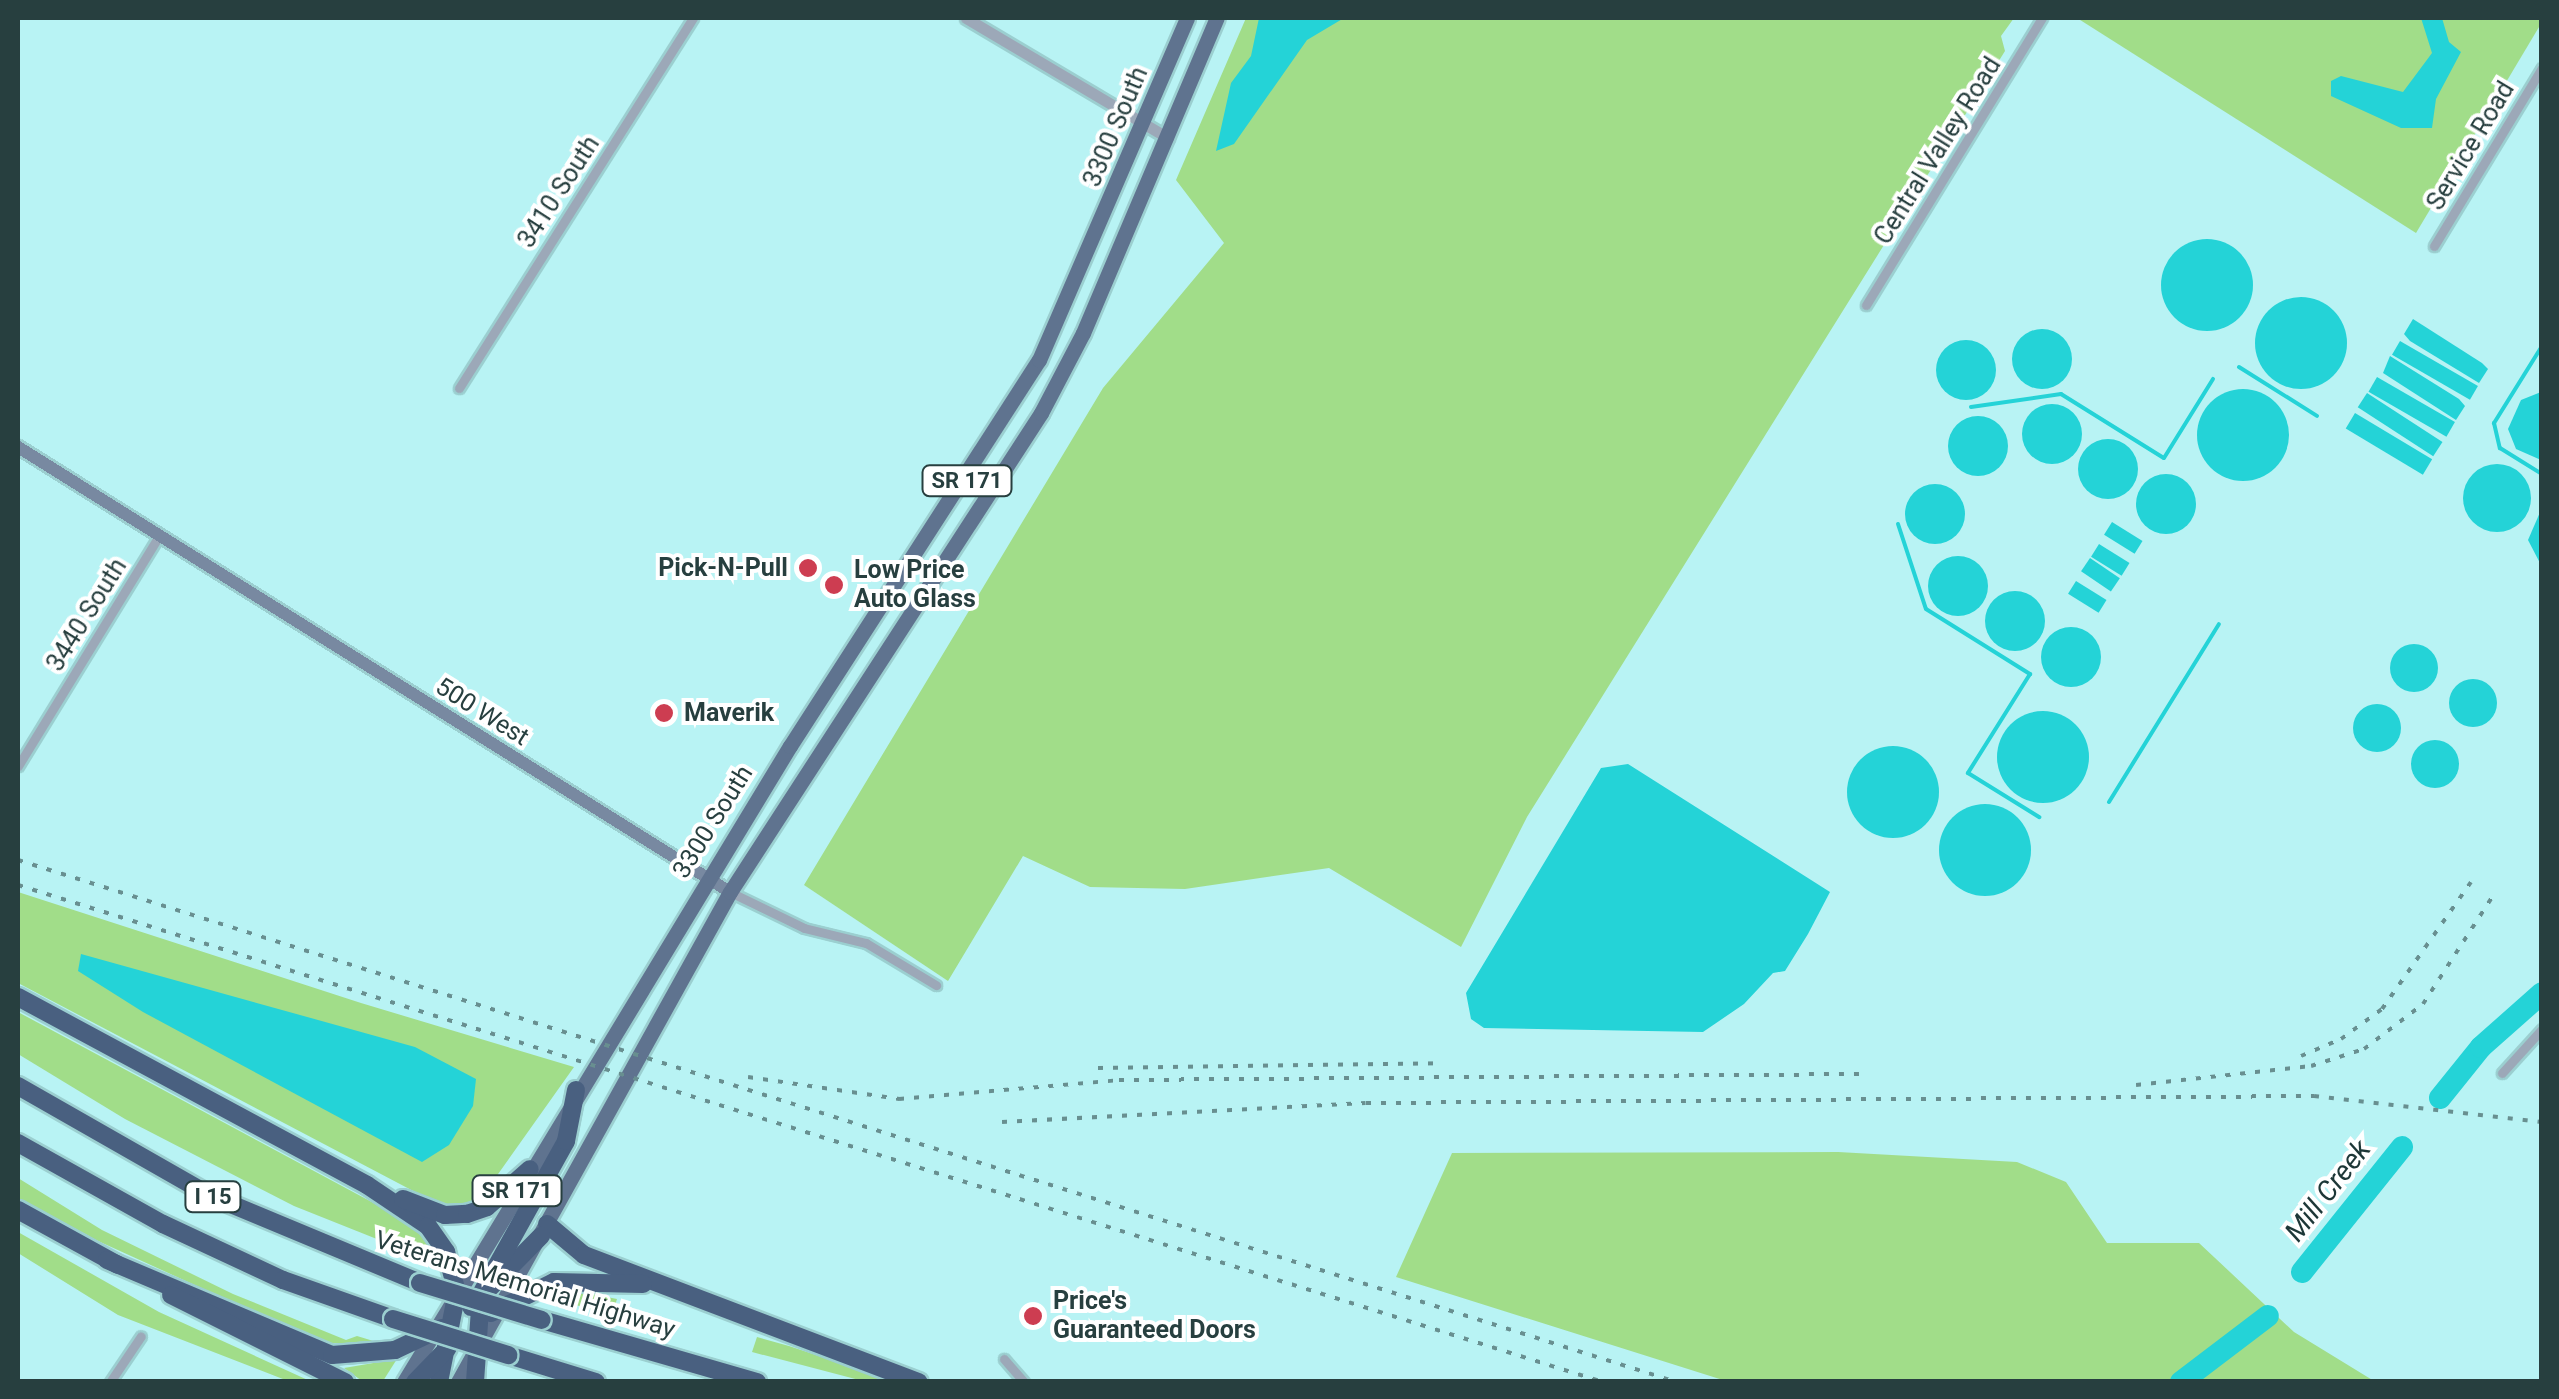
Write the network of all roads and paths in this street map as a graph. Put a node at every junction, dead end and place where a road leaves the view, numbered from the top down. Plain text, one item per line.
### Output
1 (693, 18) edge
2 (966, 18) edge
3 (1187, 18) edge
4 (1217, 18) edge
5 (2042, 18) edge
6 (2542, 68) edge
7 (1144, 128) junction
8 (1168, 138) junction
9 (2434, 246) dead end
10 (1866, 305) dead end
11 (459, 388) dead end
12 (18, 447) edge
13 (159, 536) junction
14 (18, 766) edge
15 (708, 879) junction
16 (730, 892) junction
17 (936, 986) dead end
18 (18, 997) edge
19 (2542, 1030) edge
20 (2502, 1073) dead end
21 (18, 1086) edge
22 (576, 1090) junction
23 (18, 1143) edge
24 (530, 1169) junction
25 (367, 1186) junction
26 (18, 1210) edge
27 (544, 1230) junction
28 (108, 1260) junction
29 (658, 1285) junction
30 (457, 1292) junction
31 (479, 1300) junction
32 (502, 1306) junction
33 (455, 1320) junction
34 (474, 1324) junction
35 (432, 1333) junction
36 (140, 1336) dead end
37 (450, 1347) junction
38 (472, 1358) junction
39 (1004, 1359) dead end
40 (110, 1382) edge
41 (345, 1382) edge
42 (404, 1382) edge
43 (416, 1382) edge
44 (438, 1382) edge
45 (458, 1382) edge
46 (474, 1382) edge
47 (596, 1382) edge
48 (757, 1382) edge
49 (919, 1382) edge
50 (1024, 1382) edge

1 - 11 street, 3410 South
2 - 7 street
3 - 7 main road, 3300 South / SR 171
4 - 8 main road, 3300 South / SR 171
5 - 10 street, Central Valley Road
6 - 9 street, Service Road
7 - 8 street
7 - 15 main road, 3300 South / SR 171
8 - 16 main road, 3300 South / SR 171
12 - 13 main road, 500 West
13 - 14 street, 3440 South
13 - 15 main road, 500 West
15 - 16 main road, 500 West
15 - 22 main road, 3300 South / SR 171
16 - 17 street, 500 West
16 - 27 main road, 3300 South / SR 171
18 - 25 highway
19 - 20 street
21 - 48 highway, Veterans Memorial Highway / I 15, bridge
22 - 24 main road, 3300 South / SR 171
22 - 31 highway
23 - 47 highway, I 15, bridge
24 - 25 highway
24 - 30 main road, 3300 South / SR 171
25 - 30 highway
26 - 28 highway
27 - 29 highway
27 - 31 highway
27 - 32 main road, 3300 South / SR 171
28 - 35 highway
28 - 41 highway
29 - 32 highway
29 - 49 highway
30 - 33 highway
30 - 35 main road, 3300 South / SR 171
31 - 33 highway
31 - 34 highway
32 - 34 highway
32 - 38 main road, 3300 South / SR 171
33 - 35 highway
33 - 37 highway
34 - 37 highway
34 - 38 highway
35 - 42 main road, 3300 South / SR 171
36 - 40 street
37 - 43 highway
37 - 44 highway
38 - 45 main road, 3300 South / SR 171
38 - 46 highway
39 - 50 street

